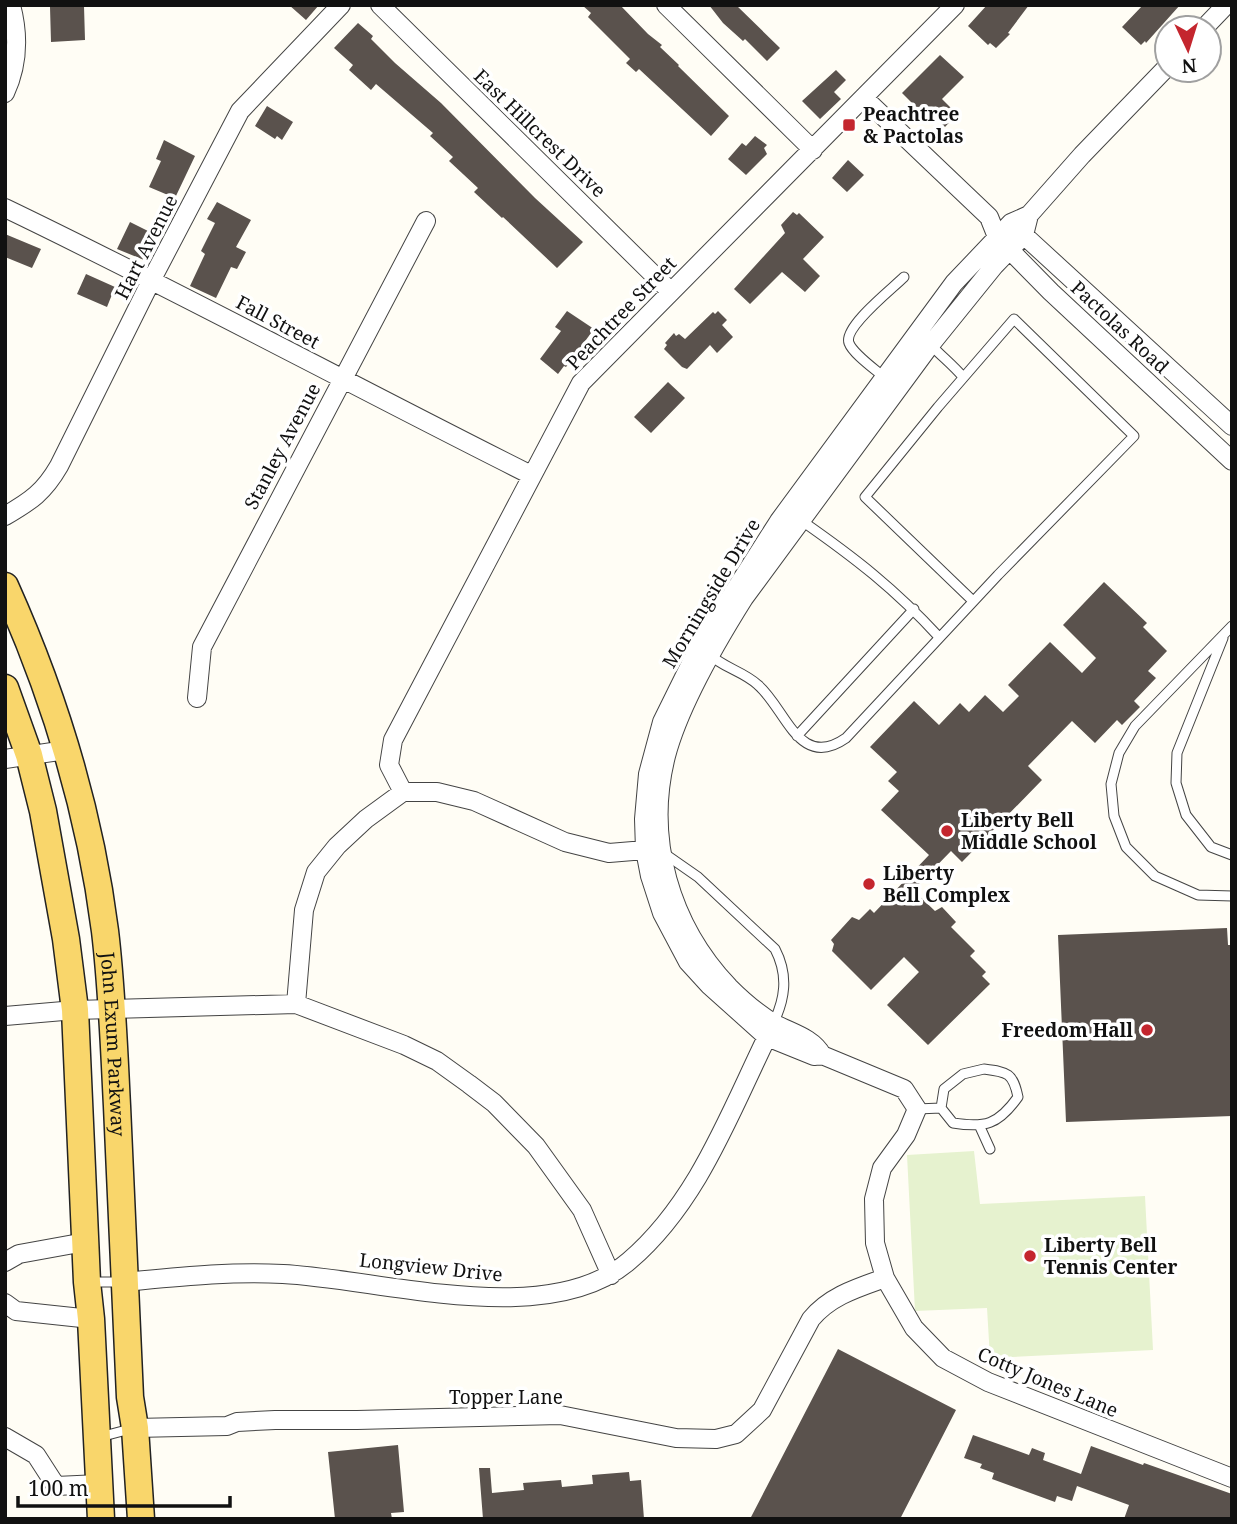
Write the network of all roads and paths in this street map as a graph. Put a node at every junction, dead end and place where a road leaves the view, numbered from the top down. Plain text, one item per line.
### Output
1 (11, 5) edge
2 (341, 5) edge
3 (380, 5) edge
4 (666, 5) edge
5 (955, 5) edge
6 (1153, 81) edge
7 (5, 93) edge
8 (864, 98) junction
9 (813, 150) junction
10 (5, 208) edge
11 (989, 217) junction
12 (426, 221) dead end
13 (1017, 229) junction
14 (1003, 244) junction
15 (904, 277) dead end
16 (152, 279) junction
17 (671, 292) junction
18 (1095, 298) junction
19 (1078, 317) junction
20 (925, 339) junction
21 (963, 377) junction
22 (341, 380) junction
23 (892, 383) junction
24 (1232, 426) edge
25 (1232, 461) edge
26 (531, 475) junction
27 (5, 516) edge
28 (779, 521) junction
29 (802, 521) junction
30 (5, 586) edge
31 (973, 601) junction
32 (914, 609) junction
33 (1228, 629) edge
34 (939, 637) junction
35 (706, 650) junction
36 (5, 688) edge
37 (197, 698) dead end
38 (797, 736) junction
39 (66, 750) junction
40 (17, 757) edge
41 (403, 792) junction
42 (653, 851) junction
43 (1232, 855) edge
44 (1232, 896) edge
45 (296, 1004) junction
46 (75, 1010) junction
47 (112, 1010) junction
48 (5, 1016) edge
49 (770, 1030) junction
50 (941, 1108) junction
51 (917, 1109) junction
52 (980, 1127) junction
53 (990, 1149) dead end
54 (85, 1242) junction
55 (5, 1262) edge
56 (611, 1275) junction
57 (885, 1278) junction
58 (86, 1282) junction
59 (124, 1282) junction
60 (5, 1303) edge
61 (91, 1319) junction
62 (135, 1428) junction
63 (5, 1437) edge
64 (98, 1437) junction
65 (1232, 1478) edge
66 (99, 1485) junction
67 (101, 1519) edge
68 (141, 1519) edge

1 - 7 street
2 - 16 street, Hart Avenue
3 - 17 street, East Hillcrest Drive
4 - 9 street
5 - 8 street, Peachtree Street
6 - 13 street
8 - 9 street, Peachtree Street
8 - 11 street, Pactolas Road
9 - 17 street, Peachtree Street
10 - 16 street, Fall Street
11 - 13 street, Pactolas Road
11 - 14 street, Pactolas Road
12 - 22 street, Stanley Avenue
13 - 14 street, Morningside Drive
13 - 18 street, Pactolas Road
14 - 19 street, Pactolas Road
14 - 20 street, Morningside Drive
15 - 23 lane
16 - 22 street, Fall Street
16 - 27 street, Hart Avenue
17 - 26 street, Peachtree Street
18 - 19 lane
18 - 24 street, Pactolas Road
19 - 25 street, Pactolas Road
20 - 21 lane
20 - 23 street, Morningside Drive
21 - 31 lane
21 - 31 lane
22 - 26 street, Fall Street
22 - 37 street, Stanley Avenue
23 - 28 street, Morningside Drive
23 - 29 street, Morningside Drive
26 - 41 street, Peachtree Street
28 - 29 lane
28 - 35 street, Morningside Drive
29 - 32 lane
29 - 35 street, Morningside Drive
30 - 39 main road, John Exum Parkway
31 - 34 lane
32 - 34 lane
32 - 38 lane
33 - 43 lane
33 - 44 lane
34 - 38 lane
35 - 38 lane
35 - 42 street, Morningside Drive
36 - 40 main road, John Exum Parkway
39 - 40 street
39 - 47 main road, John Exum Parkway
40 - 46 main road, John Exum Parkway
41 - 42 street
41 - 45 street
42 - 49 street, Morningside Drive
42 - 49 lane
45 - 47 street
45 - 56 street
46 - 47 street
46 - 48 street
46 - 54 main road, John Exum Parkway
47 - 59 main road, John Exum Parkway
49 - 51 street
49 - 56 street, Longview Drive
50 - 51 lane
50 - 52 lane
50 - 52 lane
51 - 57 street, Cotty Jones Lane
52 - 53 lane
54 - 55 street
54 - 58 main road, John Exum Parkway
56 - 59 street, Longview Drive
57 - 62 street, Topper Lane
57 - 65 street, Cotty Jones Lane
58 - 59 lane
58 - 61 main road, John Exum Parkway
59 - 62 main road, John Exum Parkway
60 - 61 street
61 - 64 main road, John Exum Parkway
62 - 64 lane
62 - 68 main road, John Exum Parkway
63 - 66 street
64 - 66 main road, John Exum Parkway
66 - 67 main road, John Exum Parkway

